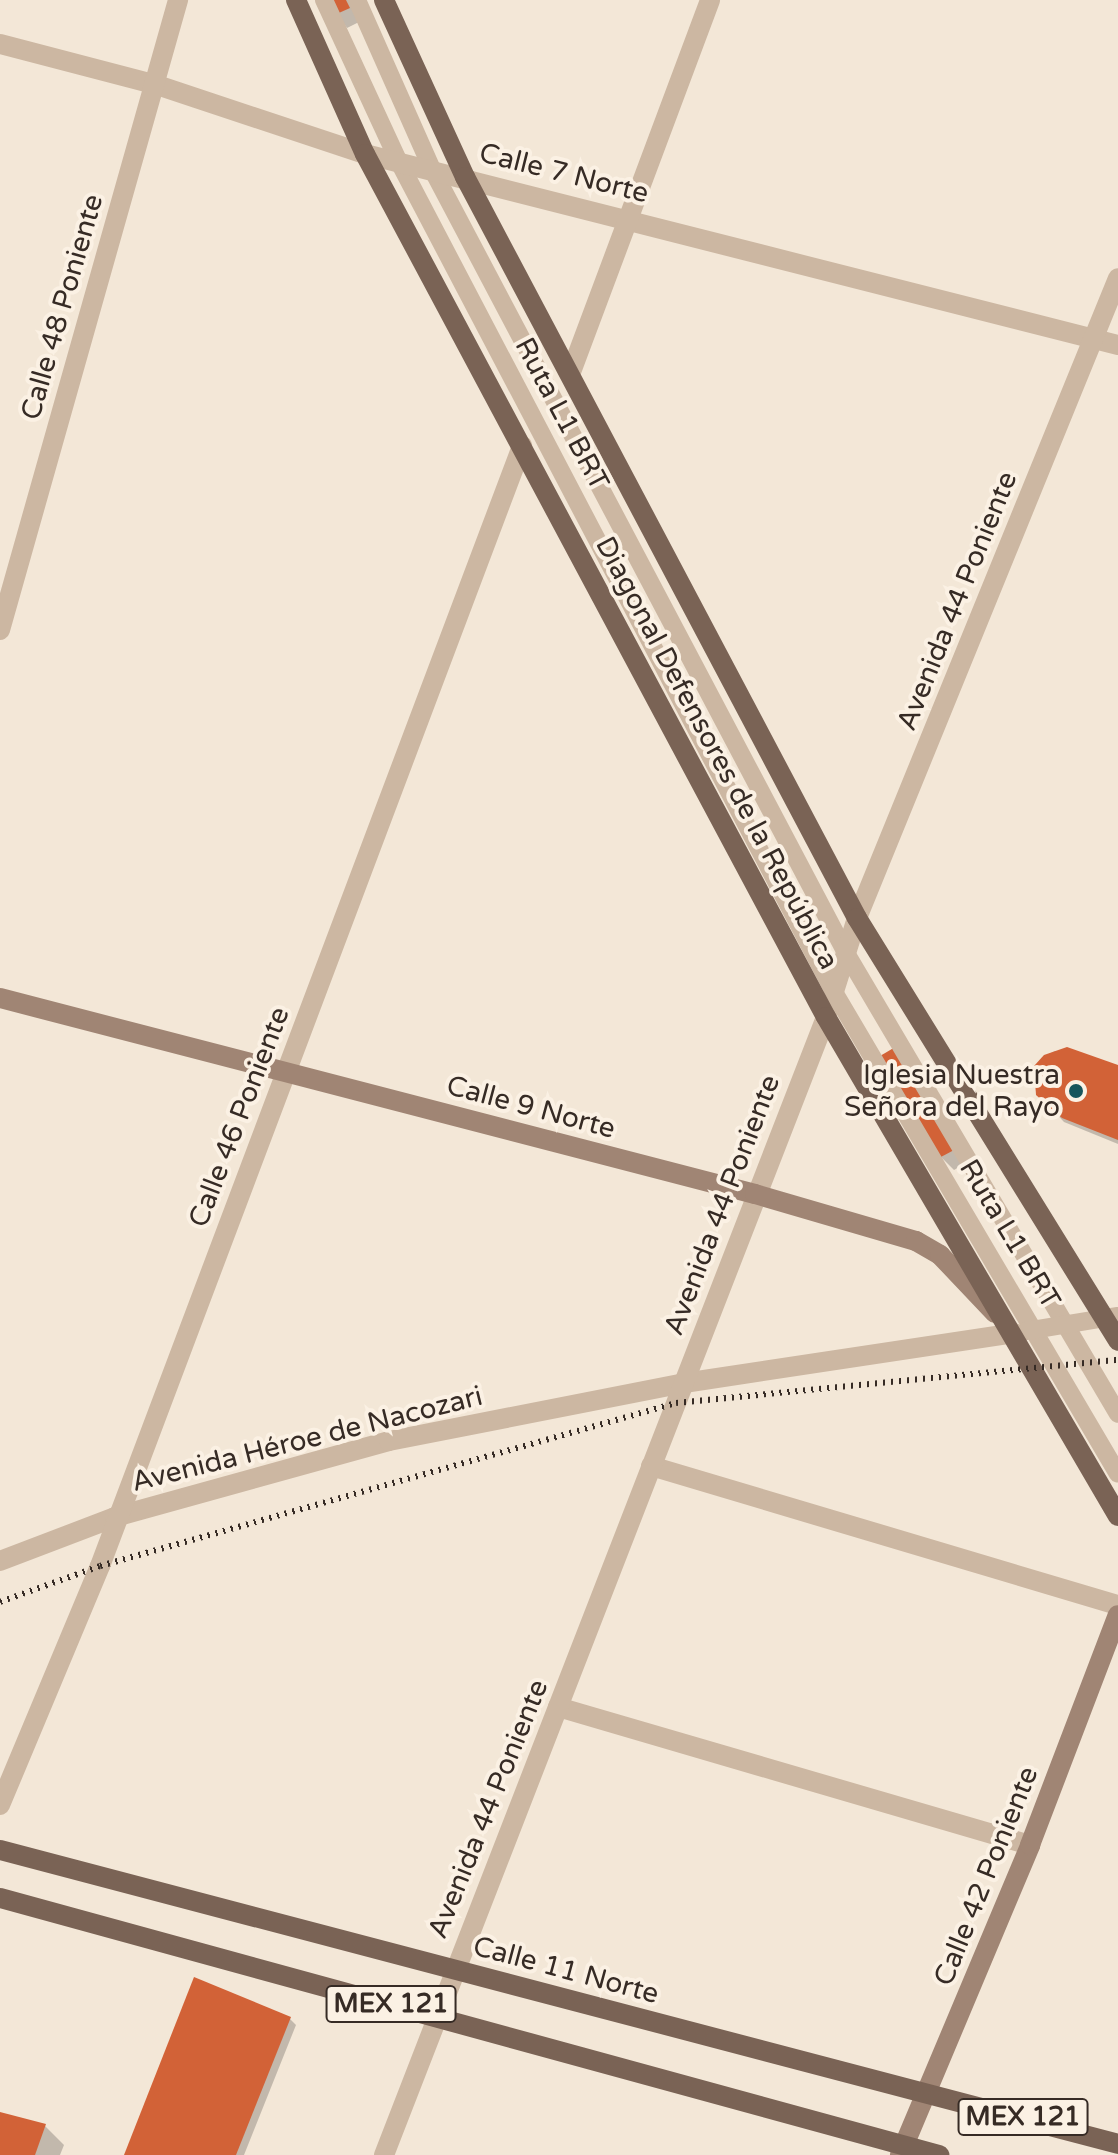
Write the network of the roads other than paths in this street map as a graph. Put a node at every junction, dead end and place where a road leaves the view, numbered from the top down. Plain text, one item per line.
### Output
1 (178, 0) edge
2 (296, 0) edge
3 (324, 0) edge
4 (357, 0) edge
5 (384, 0) edge
6 (710, 0) edge
7 (0, 44) edge
8 (154, 84) junction
9 (365, 154) junction
10 (399, 162) junction
11 (432, 169) junction
12 (465, 177) junction
13 (626, 217) junction
14 (1118, 278) edge
15 (1095, 339) junction
16 (1118, 345) edge
17 (571, 372) junction
18 (522, 446) junction
19 (0, 630) edge
20 (857, 918) junction
21 (846, 953) junction
22 (834, 992) junction
23 (0, 998) edge
24 (826, 1017) junction
25 (287, 1072) junction
26 (755, 1194) junction
27 (1113, 1318) edge
28 (1065, 1323) junction
29 (1024, 1331) junction
30 (1118, 1341) edge
31 (684, 1383) junction
32 (1118, 1414) edge
33 (651, 1466) junction
34 (1118, 1474) edge
35 (1118, 1516) edge
36 (115, 1517) junction
37 (0, 1561) edge
38 (1118, 1605) edge
39 (1118, 1615) edge
40 (558, 1707) junction
41 (0, 1805) edge
42 (1030, 1845) junction
43 (0, 1850) edge
44 (0, 1898) edge
45 (454, 1970) junction
46 (436, 2016) junction
47 (928, 2091) junction
48 (1118, 2144) edge
49 (902, 2150) edge
50 (384, 2155) edge
51 (939, 2155) edge

1 - 8 street, Calle 48 Poniente
2 - 9 main road, Diagonal Defensores de la República
3 - 10 lane, Ruta L1 BRT
4 - 11 lane, Ruta L1 BRT
5 - 12 main road, Diagonal Defensores de la República
6 - 13 street
7 - 8 street, Calle 7 Norte
8 - 9 street, Calle 7 Norte
8 - 19 street, Calle 48 Poniente
9 - 10 street, Calle 7 Norte
9 - 18 main road, Diagonal Defensores de la República
10 - 11 street, Calle 7 Norte
10 - 22 lane, Ruta L1 BRT
11 - 12 street, Calle 7 Norte
11 - 21 lane, Ruta L1 BRT
12 - 13 street, Calle 7 Norte
12 - 17 main road, Diagonal Defensores de la República
13 - 15 street, Calle 7 Norte
13 - 17 street
14 - 15 street, Avenida 44 Poniente
15 - 16 street, Calle 7 Norte
15 - 20 street, Avenida 44 Poniente
17 - 20 main road, Diagonal Defensores de la República
18 - 24 main road, Diagonal Defensores de la República
18 - 25 street, Calle 46 Poniente
20 - 21 street, Avenida 44 Poniente
20 - 27 main road, Diagonal Defensores de la República
21 - 22 street, Avenida 44 Poniente
21 - 28 lane, Ruta L1 BRT
22 - 24 street, Avenida 44 Poniente
22 - 29 lane, Ruta L1 BRT
23 - 25 main road, Calle 9 Norte
24 - 26 street, Avenida 44 Poniente
24 - 29 main road, Diagonal Defensores de la República
25 - 26 main road, Calle 9 Norte
25 - 36 street, Calle 46 Poniente
26 - 29 main road, Calle 9 Norte
26 - 31 street, Avenida 44 Poniente
27 - 28 lane
27 - 30 main road, Diagonal Defensores de la República
28 - 29 lane
28 - 32 lane, Ruta L1 BRT
29 - 31 street, Avenida Héroe de Nacozari
29 - 34 lane, Ruta L1 BRT
29 - 35 main road, Diagonal Defensores de la República
31 - 33 street, Avenida 44 Poniente
31 - 36 street, Avenida Héroe de Nacozari
33 - 38 street
33 - 40 street, Avenida 44 Poniente
36 - 37 street, Avenida Héroe de Nacozari
36 - 41 street, Calle 46 Poniente
39 - 42 main road, Calle 42 Poniente
40 - 42 street
40 - 45 street, Avenida 44 Poniente
42 - 47 main road, Calle 42 Poniente
43 - 45 main road, Calle 11 Norte / MEX 121
44 - 46 main road, MEX 121
45 - 46 street, Avenida 44 Poniente
45 - 47 main road, Calle 11 Norte / MEX 121
46 - 49 main road, MEX 121
46 - 50 street, Avenida 44 Poniente
47 - 48 main road, Calle 11 Norte / MEX 121
47 - 49 main road, Calle 42 Poniente
49 - 51 main road, MEX 121

